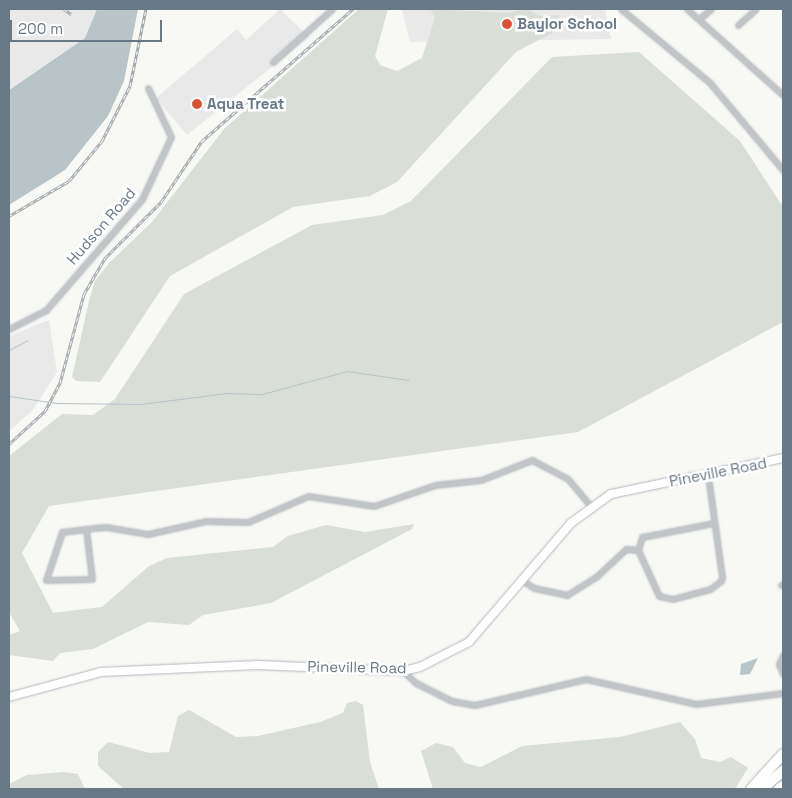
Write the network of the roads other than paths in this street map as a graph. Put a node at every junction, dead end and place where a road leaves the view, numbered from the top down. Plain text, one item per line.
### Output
1 (332, 9) edge
2 (621, 9) edge
3 (687, 9) edge
4 (711, 9) edge
5 (756, 9) edge
6 (699, 19) junction
7 (738, 25) dead end
8 (273, 62) dead end
9 (148, 88) dead end
10 (783, 95) edge
11 (783, 170) edge
12 (9, 328) edge
13 (783, 458) edge
14 (708, 476) junction
15 (591, 506) junction
16 (714, 523) junction
17 (86, 529) junction
18 (638, 550) junction
19 (523, 581) junction
20 (783, 655) edge
21 (403, 671) junction
22 (783, 674) edge
23 (783, 693) edge
24 (9, 698) edge
25 (783, 754) edge
26 (783, 771) edge
27 (783, 786) edge
28 (751, 789) edge
29 (762, 789) edge
30 (779, 789) edge

1 - 8 street
2 - 11 street
3 - 6 street
4 - 6 street
5 - 7 street
6 - 10 street
9 - 12 street, Hudson Road
13 - 14 main road, Pineville Road
14 - 15 main road, Pineville Road
14 - 16 street
15 - 17 street
15 - 19 main road, Pineville Road
16 - 18 street
16 - 18 street
17 - 17 street
18 - 19 street
19 - 21 main road, Pineville Road
20 - 22 street
21 - 23 street
21 - 24 main road, Pineville Road
25 - 28 highway
26 - 29 highway
27 - 30 highway

